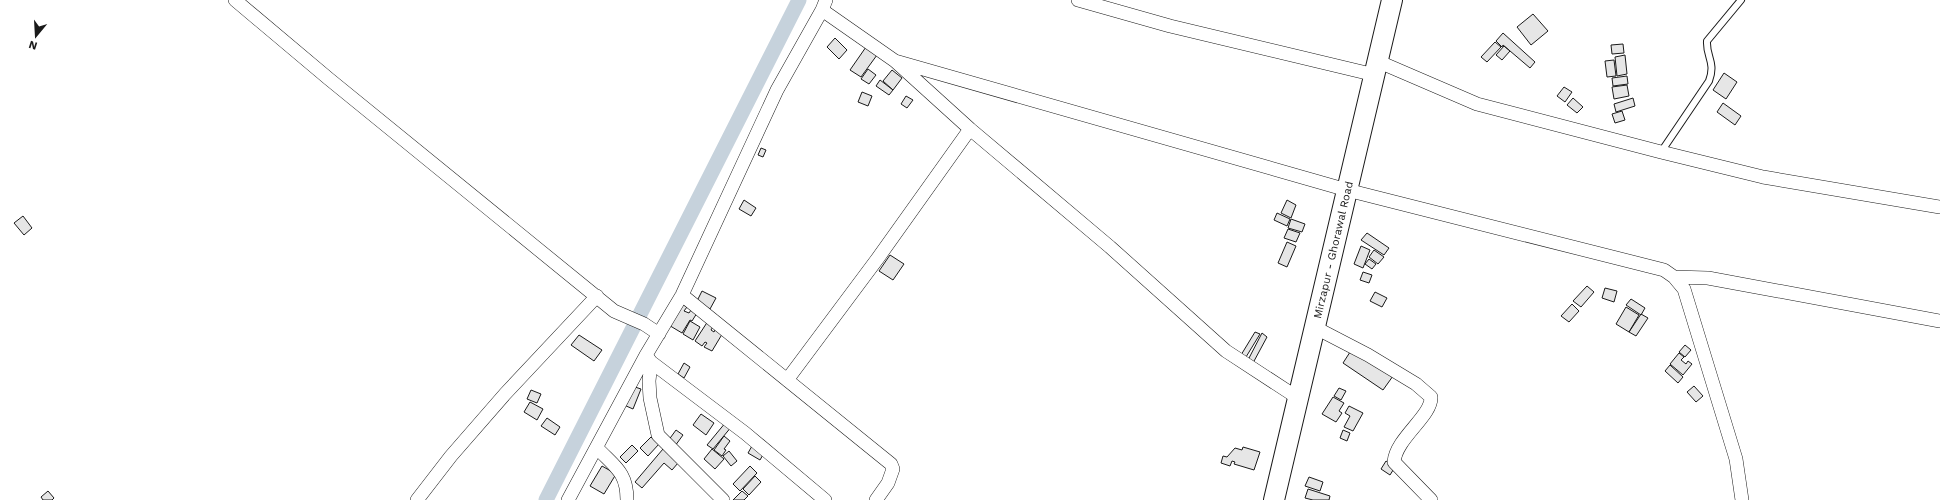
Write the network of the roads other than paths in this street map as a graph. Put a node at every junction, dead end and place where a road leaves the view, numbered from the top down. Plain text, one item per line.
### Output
1 (235, 0) edge
2 (1078, 0) edge
3 (1392, 0) edge
4 (1742, 0) edge
5 (824, 5) edge
6 (895, 61) junction
7 (1376, 68) junction
8 (970, 129) junction
9 (1661, 152) junction
10 (1347, 190) junction
11 (1940, 207) edge
12 (1674, 277) junction
13 (682, 295) junction
14 (597, 296) junction
15 (1940, 321) edge
16 (1316, 328) junction
17 (659, 334) junction
18 (649, 358) junction
19 (787, 380) junction
20 (1298, 398) junction
21 (597, 448) junction
22 (417, 500) edge
23 (568, 500) edge
24 (627, 500) edge
25 (723, 500) edge
26 (825, 500) edge
27 (876, 500) edge
28 (1274, 500) edge
29 (1431, 500) edge
30 (1742, 500) edge

1 - 14 street
2 - 7 street
3 - 7 main road, Mirzapur - Ghorawal Road
4 - 9 lane
5 - 6 street
5 - 13 street
6 - 8 street
6 - 10 street
7 - 9 street
7 - 10 main road, Mirzapur - Ghorawal Road
8 - 19 street
8 - 20 street
9 - 11 street
10 - 12 street
10 - 16 main road, Mirzapur - Ghorawal Road
12 - 15 street
12 - 30 street
13 - 17 street
13 - 19 street
14 - 17 street
14 - 22 street
16 - 20 main road, Mirzapur - Ghorawal Road
16 - 29 street
17 - 18 street
18 - 21 street
18 - 25 street
18 - 26 street
19 - 27 street
20 - 28 main road, Mirzapur - Ghorawal Road
21 - 23 street
21 - 24 street

